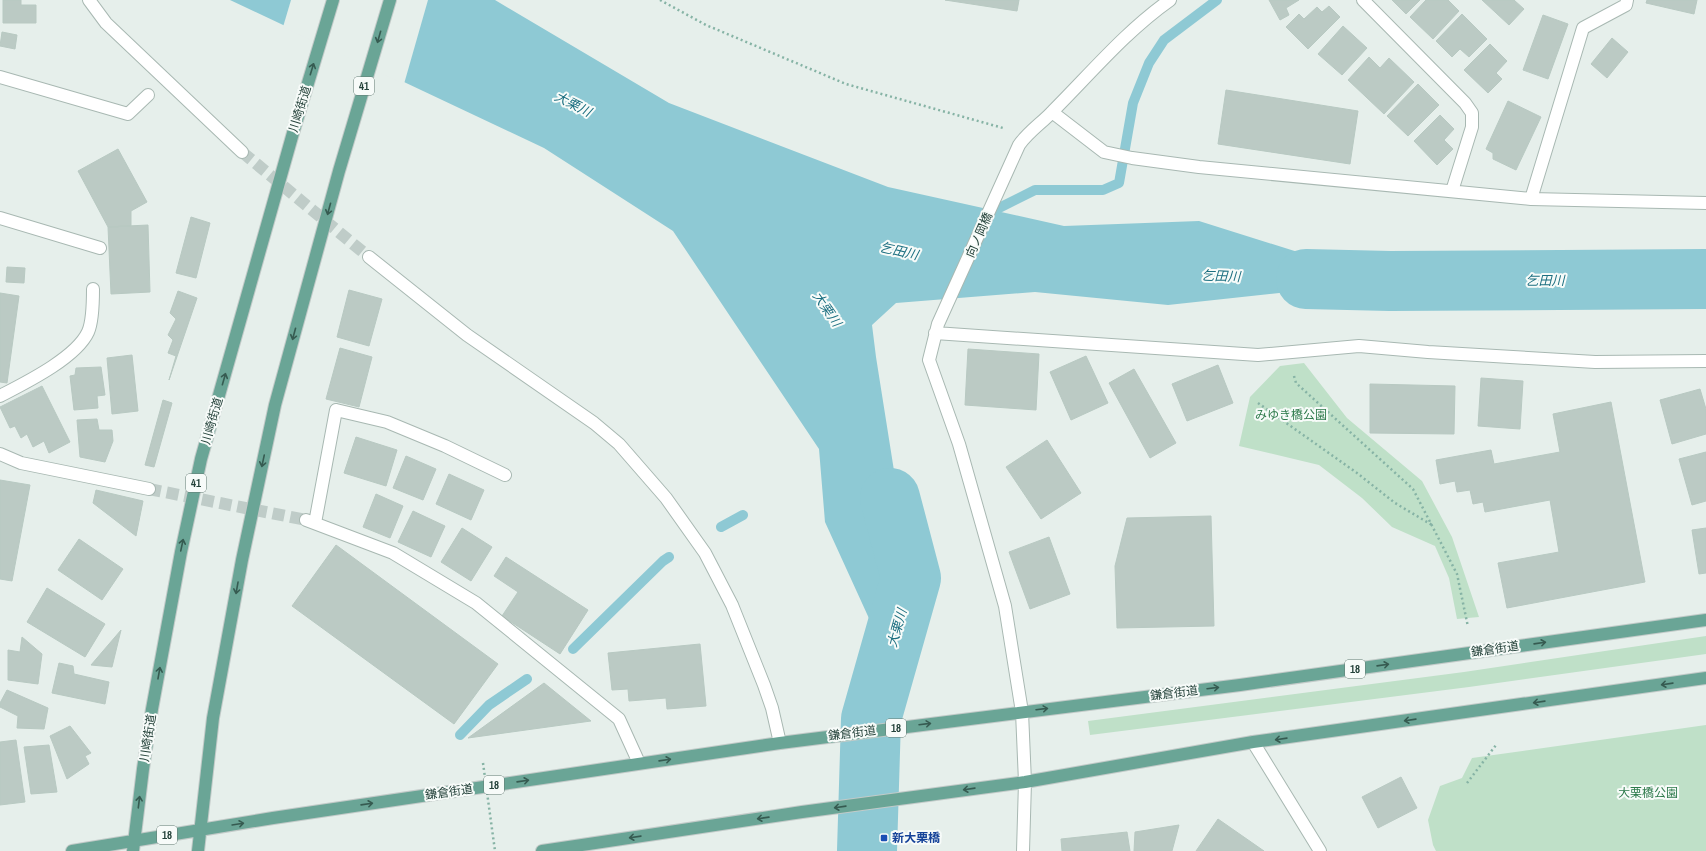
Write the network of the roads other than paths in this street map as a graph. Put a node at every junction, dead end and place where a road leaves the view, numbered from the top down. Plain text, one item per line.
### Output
1 (89, 0) edge
2 (333, 0) edge
3 (390, 0) edge
4 (1170, 0) edge
5 (1363, 0) edge
6 (1627, 0) edge
7 (0, 77) edge
8 (148, 95) dead end
9 (1052, 112) junction
10 (242, 152) tunnel mouth
11 (1452, 191) junction
12 (1530, 200) junction
13 (1706, 203) edge
14 (0, 218) edge
15 (100, 248) dead end
16 (369, 258) tunnel mouth
17 (93, 289) dead end
18 (937, 328) junction
19 (1706, 362) edge
20 (0, 396) edge
21 (0, 454) edge
22 (505, 475) dead end
23 (149, 489) tunnel mouth
24 (1706, 620) edge
25 (1706, 678) edge
26 (1022, 712) junction
27 (785, 742) junction
28 (1253, 742) junction
29 (639, 763) junction
30 (1025, 782) junction
31 (199, 830) junction
32 (134, 846) edge
33 (72, 851) edge
34 (198, 851) edge
35 (542, 851) edge
36 (1023, 851) edge
37 (1320, 851) edge

1 - 10 street
32 -> 2 main road, 川崎街道 / 41
3 -> 31 main road, 41
4 - 9 street, 向ノ岡橋
5 - 11 street
6 - 12 street
7 - 8 street
9 - 11 street
9 - 18 street, 向ノ岡橋
11 - 12 street
12 - 13 street
14 - 15 street
16 - 27 street
17 - 20 street
18 - 19 street
18 - 26 street, 向ノ岡橋
21 - 23 street
22 - 29 street
26 -> 24 main road, 鎌倉街道 / 18
25 -> 28 main road
27 -> 26 main road, 鎌倉街道 / 18
26 - 30 street, 向ノ岡橋
29 -> 27 main road, 鎌倉街道 / 18
28 - 30 main road
28 - 37 street
31 -> 29 main road, 鎌倉街道 / 18
30 -> 35 main road
30 - 36 street, 向ノ岡橋
31 - 32 main road, 鎌倉街道 / 18
31 - 34 main road, 41
32 - 33 main road, 鎌倉街道 / 18

